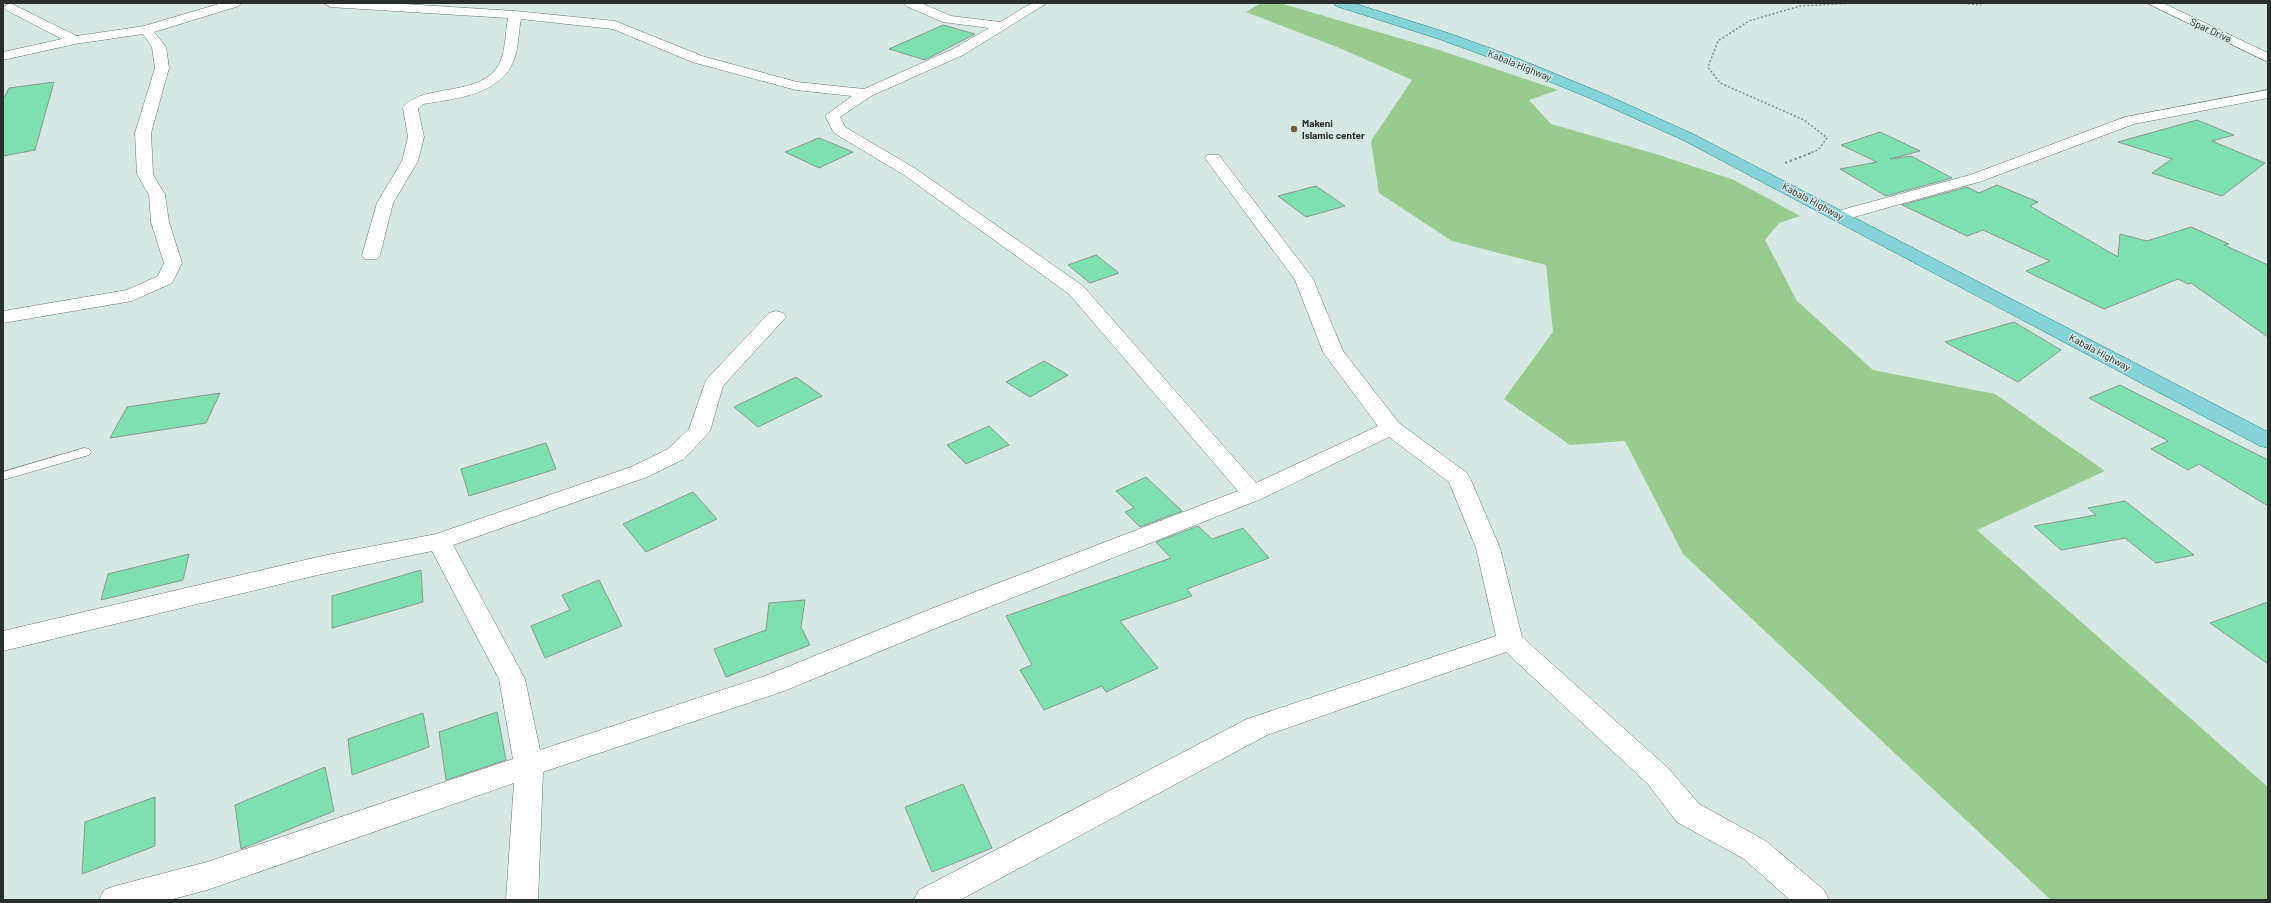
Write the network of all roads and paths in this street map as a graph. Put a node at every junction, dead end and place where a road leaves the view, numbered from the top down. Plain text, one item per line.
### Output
1 (31, 3) edge
2 (236, 3) edge
3 (330, 3) edge
4 (910, 3) edge
5 (1041, 3) edge
6 (1340, 3) edge
7 (1854, 3) edge
8 (1960, 3) edge
9 (2153, 3) edge
10 (1981, 6) dead end
11 (7, 8) edge
12 (515, 15) junction
13 (1000, 26) junction
14 (146, 30) junction
15 (75, 40) junction
16 (3, 56) edge
17 (2268, 58) edge
18 (866, 93) junction
19 (2268, 94) edge
20 (1213, 158) dead end
21 (1758, 172) junction
22 (1840, 216) junction
23 (371, 254) dead end
24 (3, 317) edge
25 (776, 317) dead end
26 (1391, 428) junction
27 (2268, 441) edge
28 (84, 452) dead end
29 (3, 476) edge
30 (1253, 494) junction
31 (439, 541) junction
32 (3, 641) edge
33 (1510, 641) junction
34 (529, 766) junction
35 (115, 900) edge
36 (522, 900) edge
37 (930, 900) edge
38 (1813, 900) edge

1 - 11 street
2 - 14 street
3 - 12 street
4 - 13 street
5 - 13 street
6 - 21 main road, Kabala Highway
7 - 21 path
8 - 10 path
9 - 17 street, Spar Drive
11 - 15 street
12 - 18 street
12 - 23 street
13 - 18 street
14 - 15 street
14 - 24 street
15 - 16 street
18 - 30 street
19 - 22 street
20 - 26 street
21 - 22 main road, Kabala Highway
22 - 27 main road, Kabala Highway
25 - 31 street
26 - 30 street
26 - 33 street
28 - 29 lane
30 - 34 street
31 - 32 street
31 - 34 street
33 - 37 street
33 - 38 street
34 - 35 street
34 - 36 street

